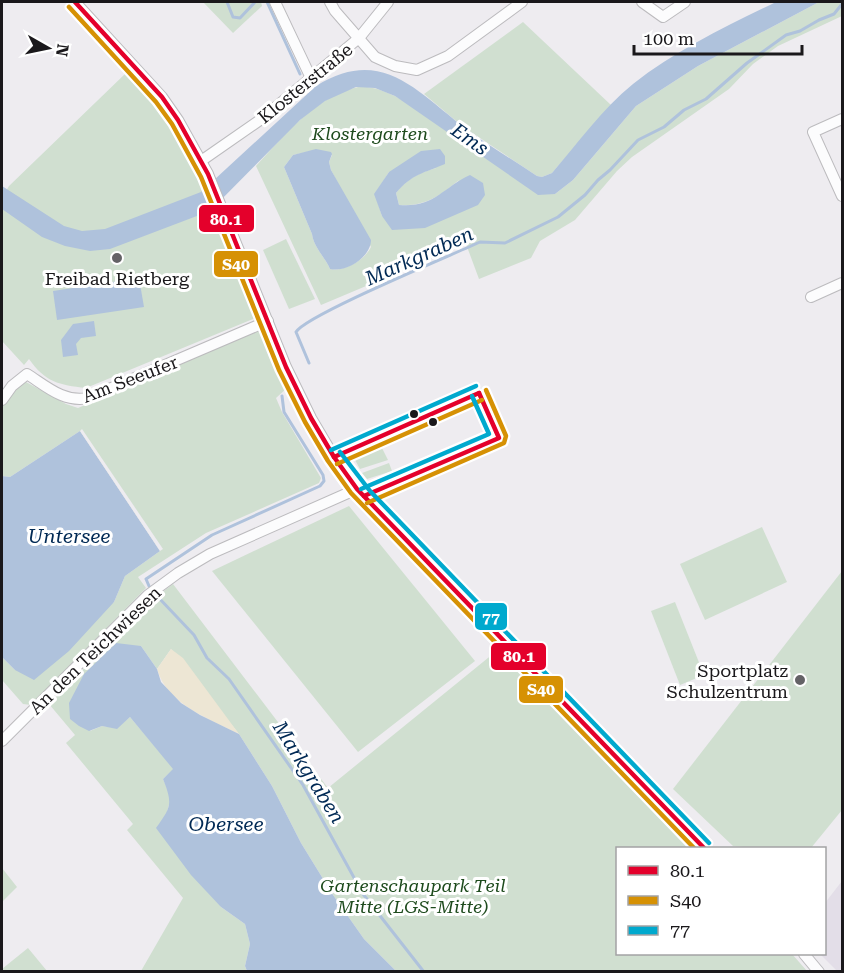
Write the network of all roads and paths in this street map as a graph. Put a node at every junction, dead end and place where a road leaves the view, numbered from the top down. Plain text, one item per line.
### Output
1 (75, 2) edge
2 (275, 2) edge
3 (330, 2) edge
4 (388, 2) edge
5 (522, 2) edge
6 (642, 2) edge
7 (685, 2) edge
8 (359, 38) junction
9 (311, 78) junction
10 (843, 119) edge
11 (205, 158) junction
12 (843, 196) edge
13 (843, 282) edge
14 (811, 297) dead end
15 (268, 321) junction
16 (2, 400) edge
17 (357, 489) junction
18 (2, 741) edge
19 (702, 847) edge
20 (805, 955) edge
21 (819, 972) edge

1 - 11 street
2 - 9 street
3 - 8 street
4 - 8 street
5 - 8 street, Klosterstraße
6 - 7 street
8 - 9 street, Klosterstraße
9 - 11 street, Klosterstraße
10 - 12 street
11 - 15 street
13 - 14 street
15 - 16 street, Am Seeufer
15 - 17 street
17 - 18 street, An den Teichwiesen
17 - 19 street
20 - 21 street

